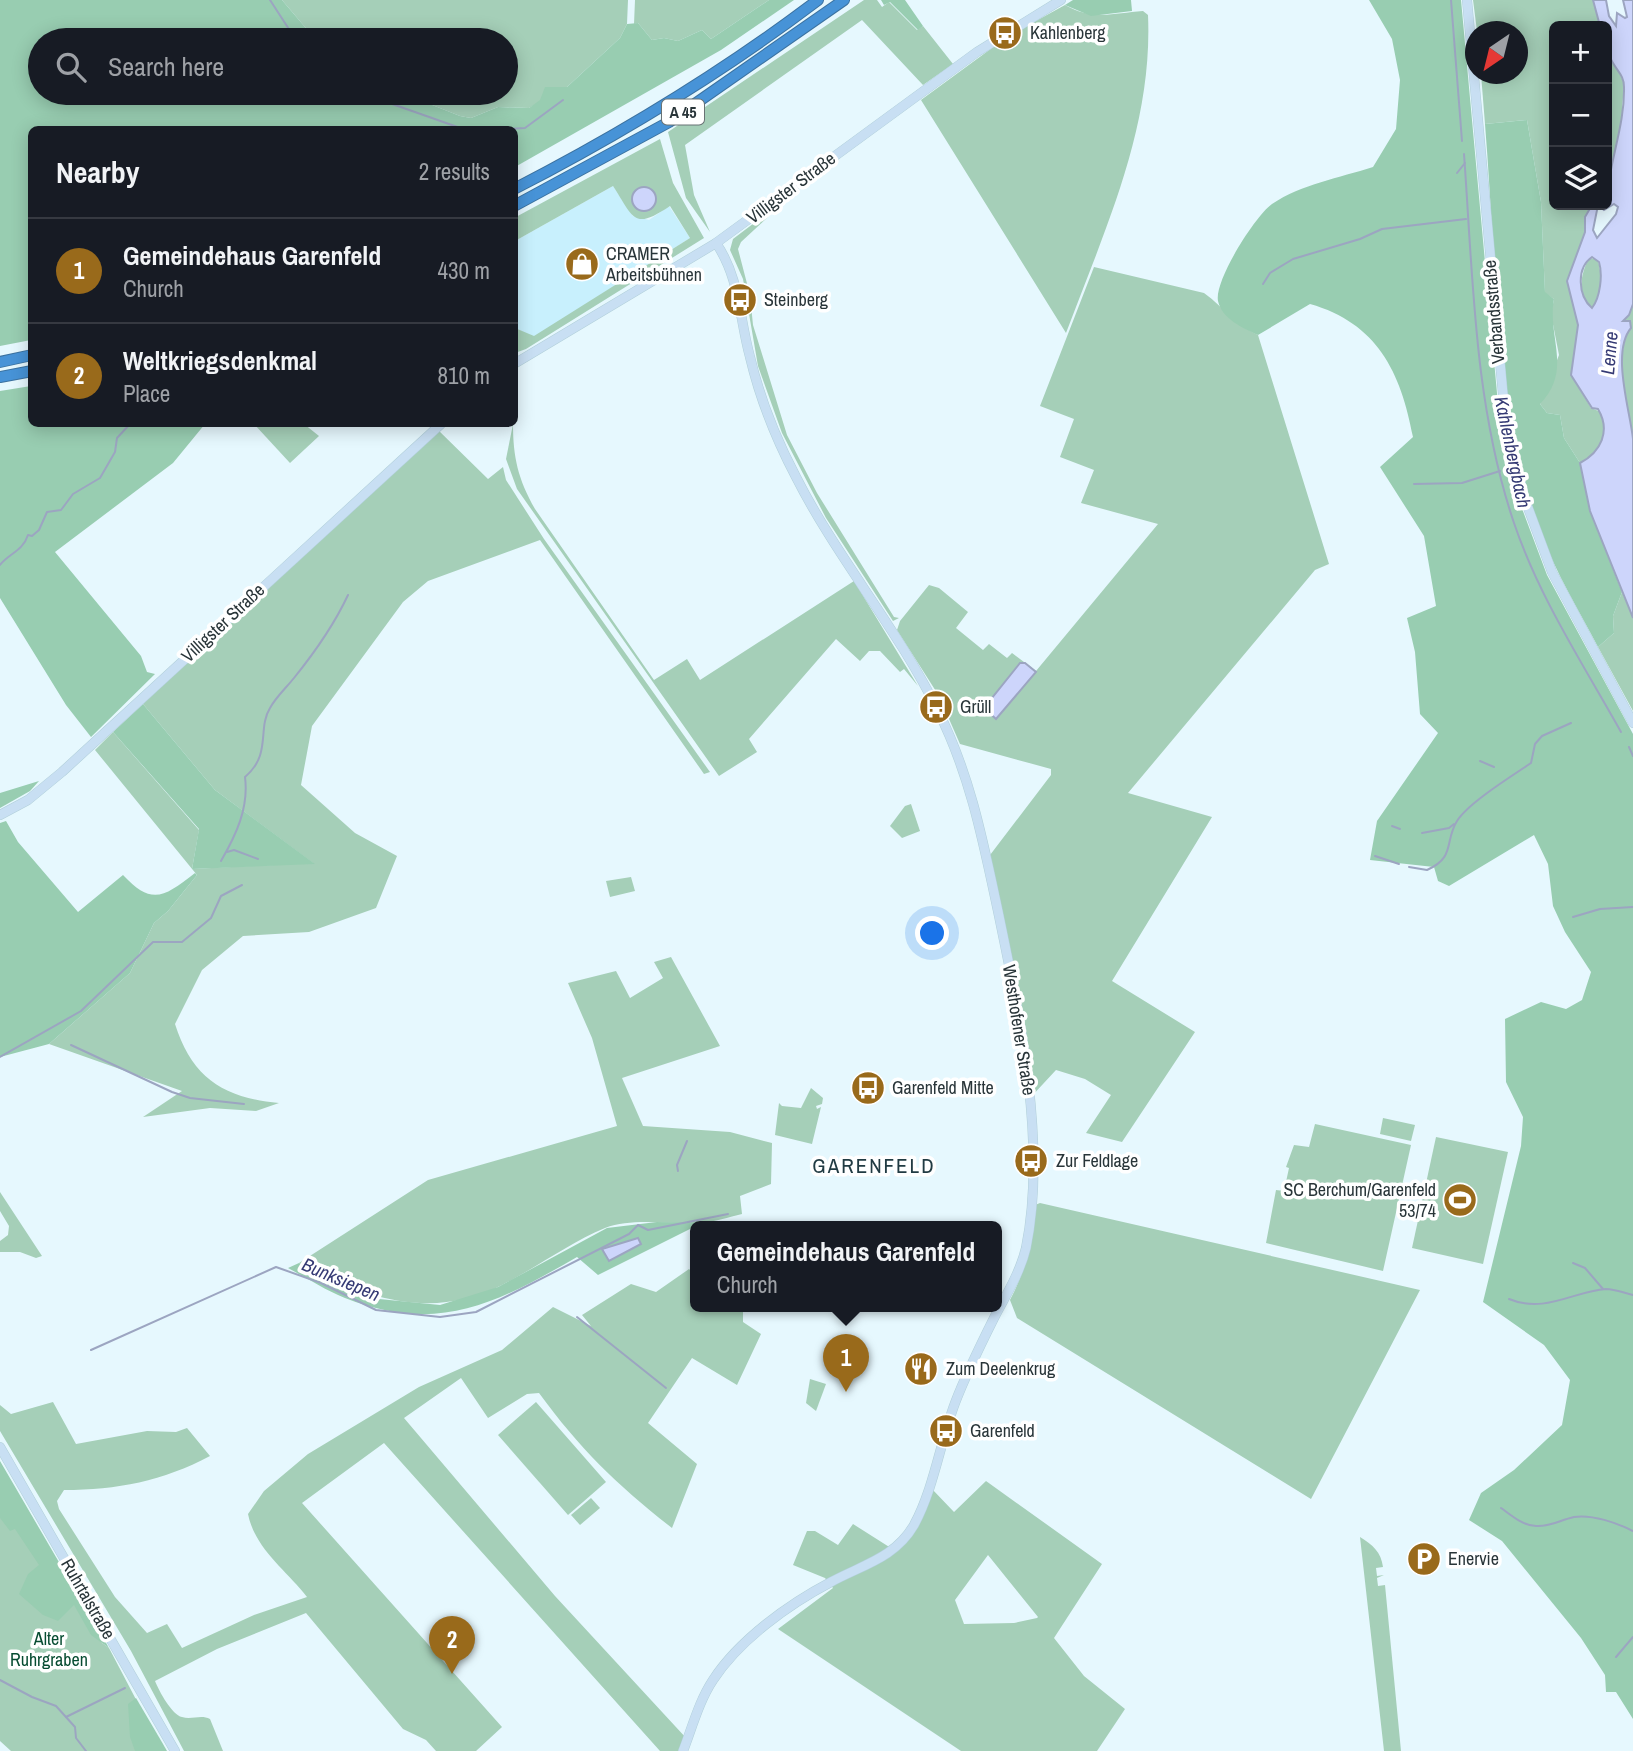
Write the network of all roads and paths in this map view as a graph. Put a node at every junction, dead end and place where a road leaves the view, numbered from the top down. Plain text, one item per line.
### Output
1 (818, 0) edge
2 (844, 0) edge
3 (1061, 0) edge
4 (1467, 0) edge
5 (518, 186) edge
6 (518, 204) edge
7 (716, 243) junction
8 (28, 356) edge
9 (0, 362) edge
10 (518, 362) edge
11 (28, 372) edge
12 (0, 377) edge
13 (438, 427) edge
14 (1633, 723) edge
15 (0, 816) edge
16 (1002, 1303) edge
17 (997, 1312) edge
18 (0, 1447) edge
19 (175, 1751) edge
20 (682, 1751) edge

1 - 5 highway, A 45
2 - 6 highway, A 45
3 - 7 main road, Villigster Straße
4 - 14 main road, Verbandsstraße
7 - 10 main road, Villigster Straße
7 - 16 main road, Westhofener Straße
8 - 9 highway
11 - 12 highway
13 - 15 main road, Villigster Straße
17 - 20 main road, Westhofener Straße
18 - 19 main road, Ruhrtalstraße

